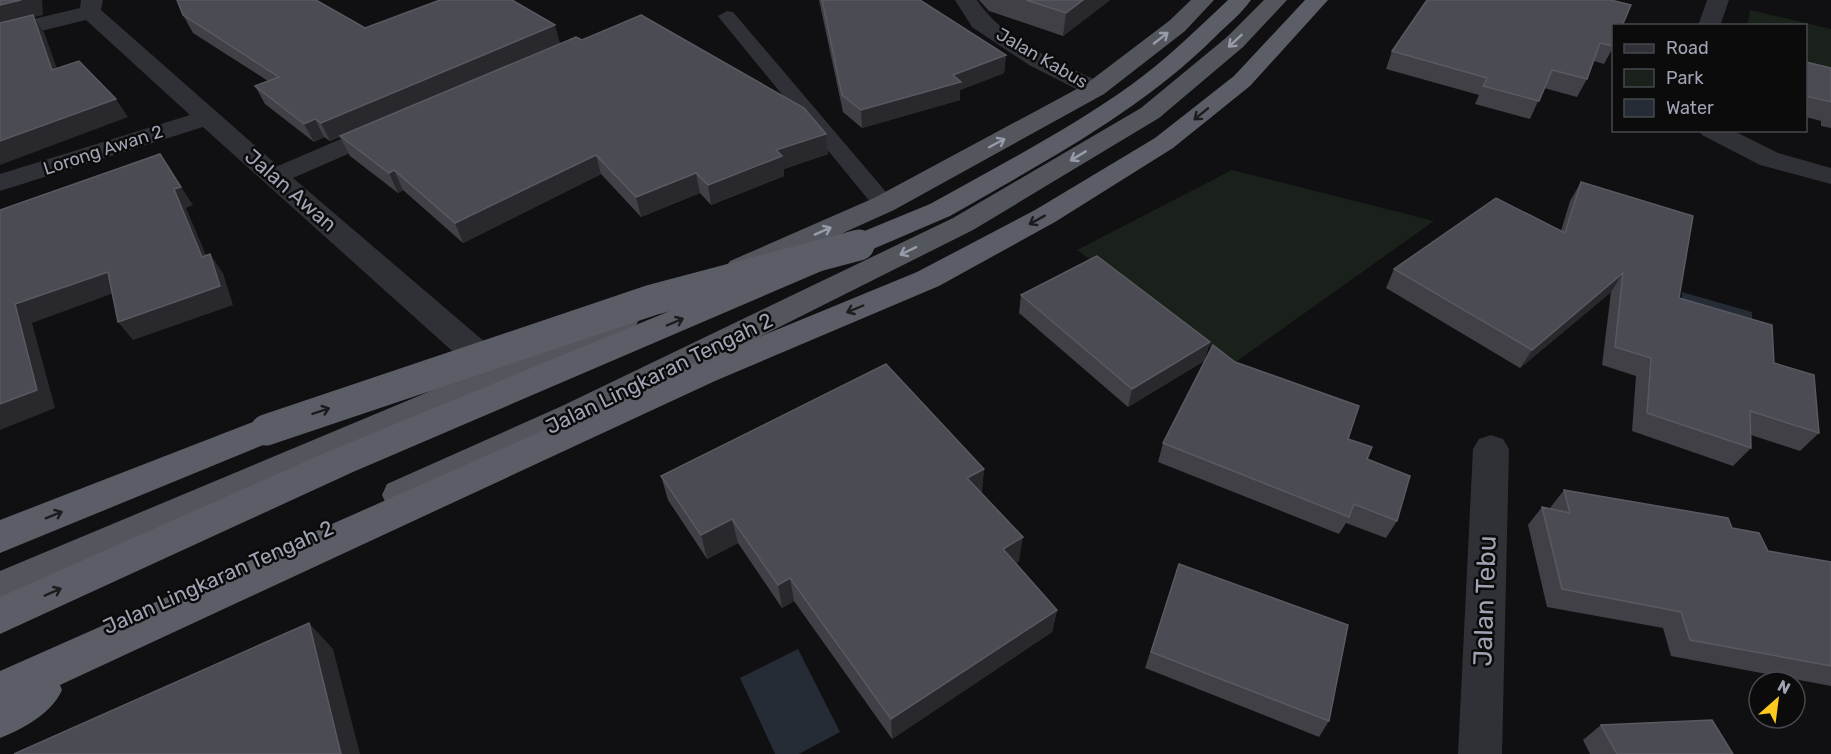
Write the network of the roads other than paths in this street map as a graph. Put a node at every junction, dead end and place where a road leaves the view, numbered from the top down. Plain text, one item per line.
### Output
1 (966, 0) edge
2 (1203, 0) edge
3 (1240, 0) edge
4 (1276, 0) edge
5 (1317, 0) edge
6 (1718, 0) edge
7 (91, 6) edge
8 (728, 16) dead end
9 (1710, 24) edge
10 (0, 34) edge
11 (1095, 89) junction
12 (206, 118) junction
13 (406, 120) edge
14 (1715, 132) edge
15 (276, 176) junction
16 (1831, 176) edge
17 (0, 183) edge
18 (884, 204) junction
19 (858, 246) junction
20 (502, 376) junction
21 (1491, 448) dead end
22 (0, 537) edge
23 (0, 589) edge
24 (0, 616) edge
25 (116, 641) junction
26 (0, 676) edge
27 (0, 692) edge
28 (0, 717) edge
29 (1480, 754) edge

1 - 11 street, Jalan Kabus
11 -> 2 highway
3 - 19 highway
4 -> 26 highway, Jalan Lingkaran Tengah 2
5 -> 25 highway
6 - 9 street
7 - 10 street
7 - 12 street, Jalan Awan
8 - 18 lane
18 -> 11 highway
12 - 15 street, Jalan Awan
12 - 17 street, Lorong Awan 2
13 - 15 street
14 - 16 street
15 - 20 street, Jalan Awan
20 -> 18 highway
22 -> 19 highway, bridge
24 -> 19 highway, bridge
20 - 23 highway
21 - 29 street, Jalan Tebu
25 - 27 highway
25 - 28 highway

